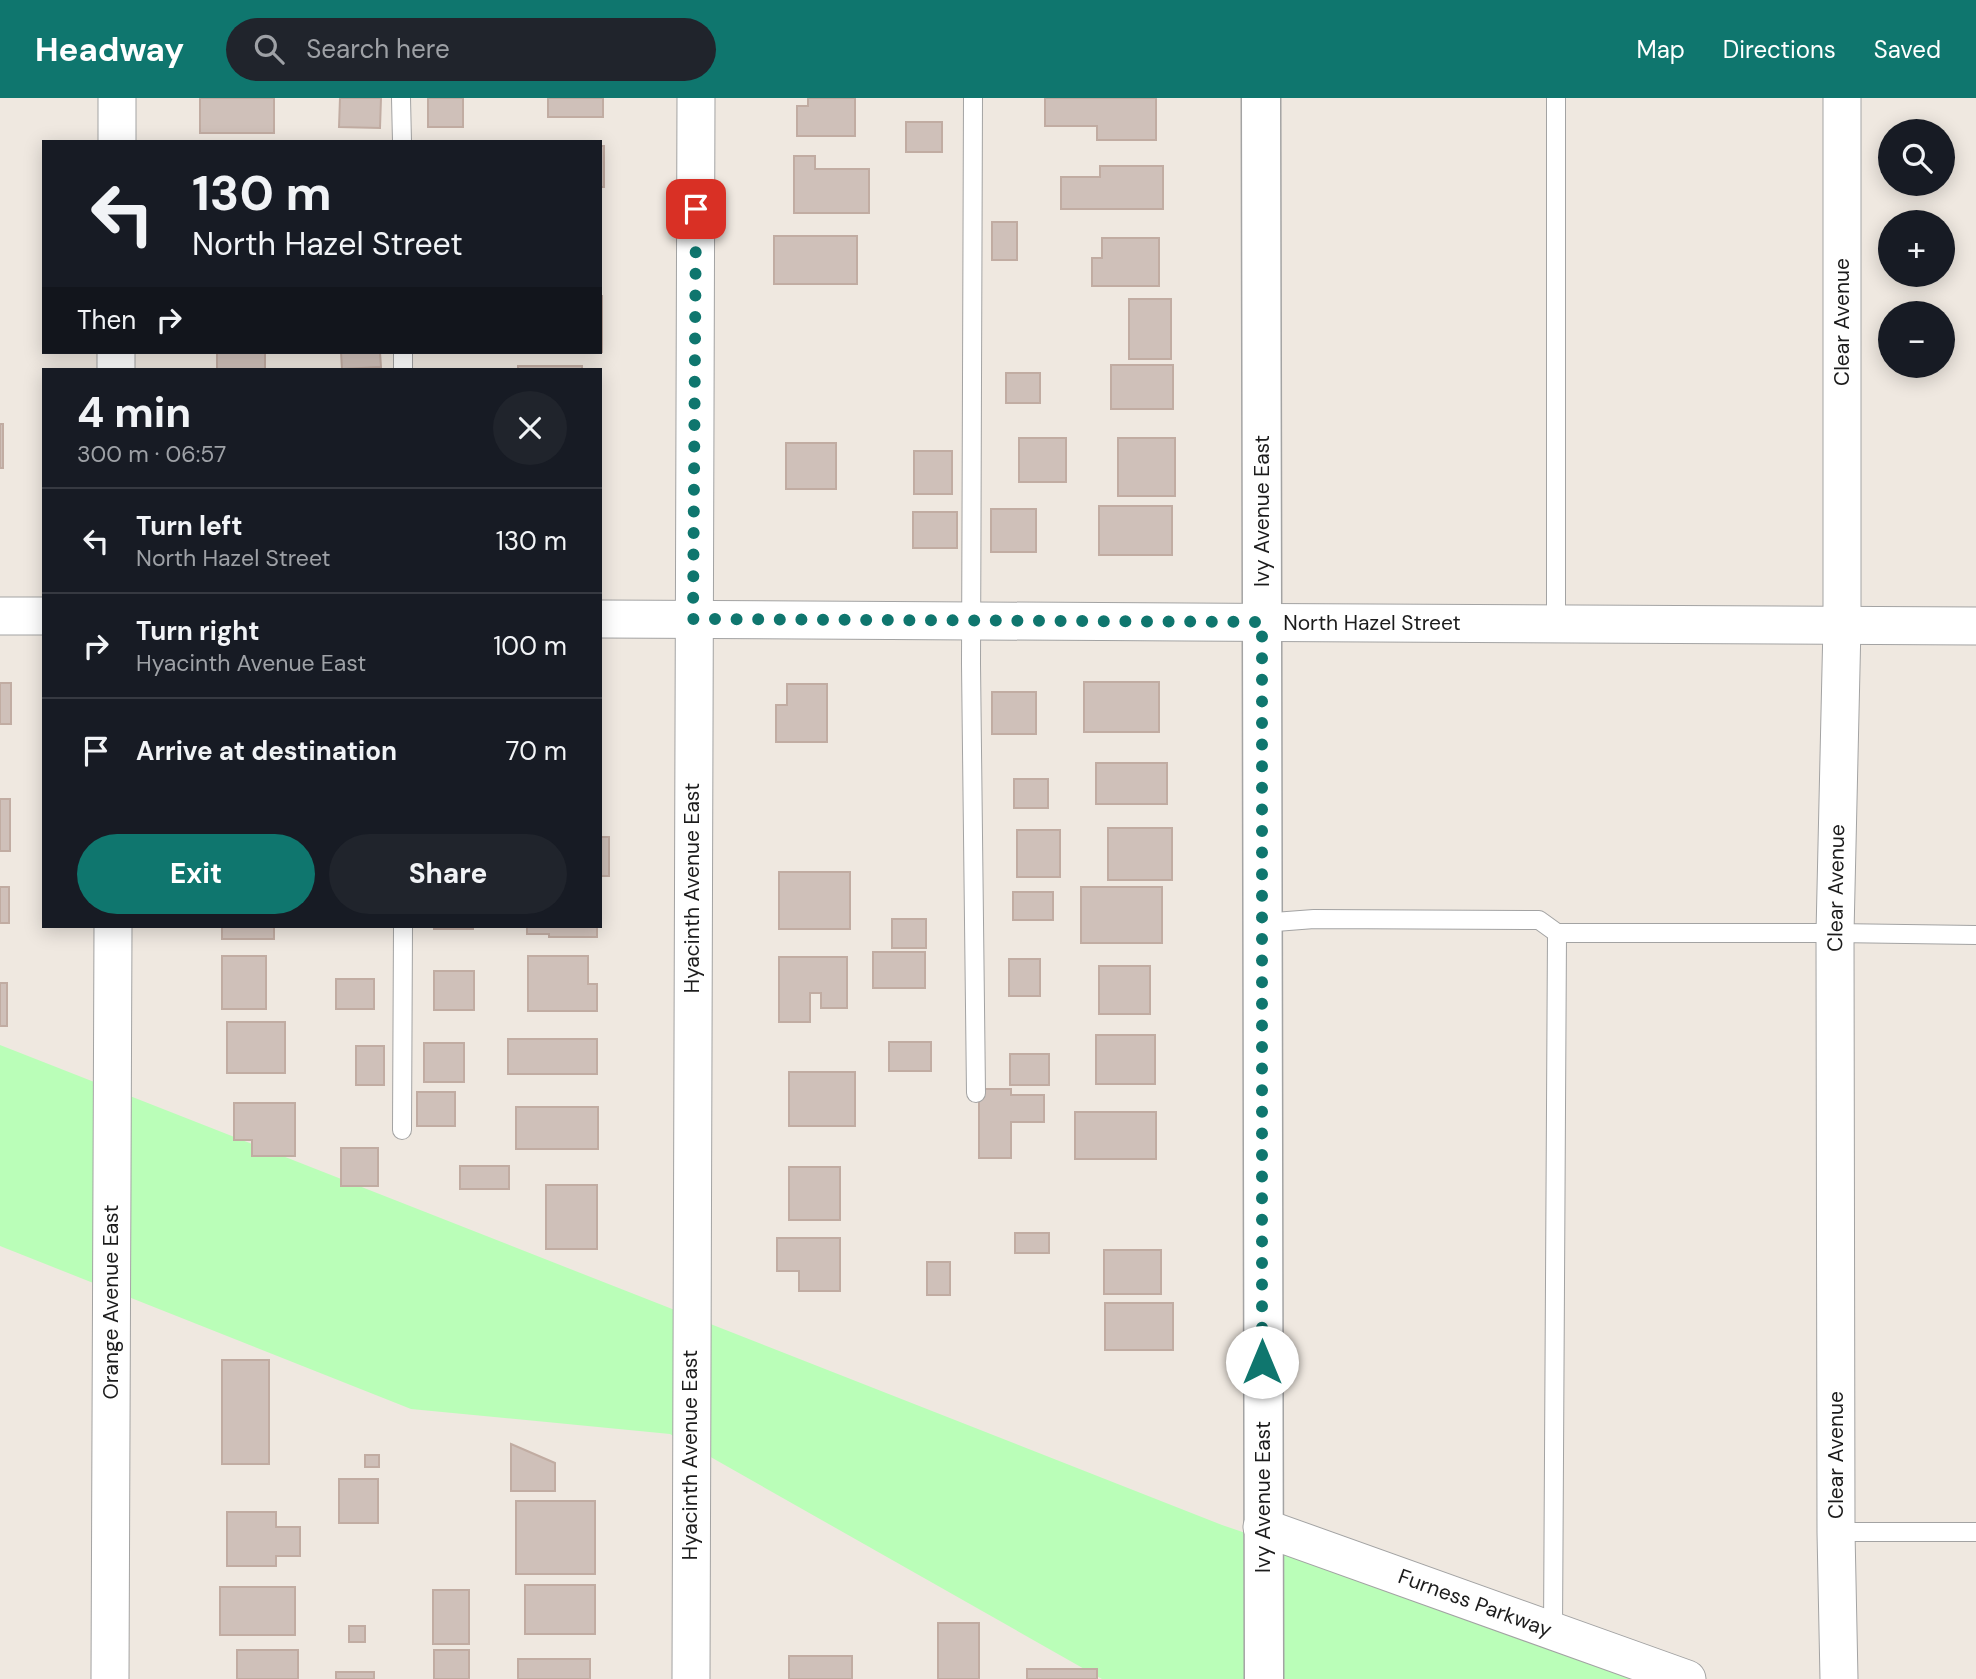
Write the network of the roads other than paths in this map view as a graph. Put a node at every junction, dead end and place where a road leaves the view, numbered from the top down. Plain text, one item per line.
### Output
1 (117, 98) edge
2 (401, 98) edge
3 (696, 98) edge
4 (973, 98) edge
5 (1261, 98) edge
6 (1556, 98) edge
7 (1842, 98) edge
8 (117, 140) edge
9 (402, 140) edge
10 (0, 616) edge
11 (42, 616) edge
12 (602, 619) edge
13 (693, 619) junction
14 (971, 621) junction
15 (1262, 622) junction
16 (1556, 624) junction
17 (1842, 625) junction
18 (1976, 626) edge
19 (1262, 923) junction
20 (113, 928) edge
21 (402, 928) edge
22 (1557, 933) junction
23 (1835, 933) junction
24 (1976, 935) edge
25 (976, 1093) dead end
26 (402, 1130) dead end
27 (1262, 1527) junction
28 (1836, 1532) junction
29 (1976, 1532) edge
30 (1553, 1630) junction
31 (110, 1679) edge
32 (691, 1679) edge
33 (1264, 1679) edge
34 (1687, 1679) edge
35 (1839, 1679) edge

1 - 8 street
2 - 9 lane
3 - 13 street, Hyacinth Avenue East
4 - 14 lane
5 - 15 street, Ivy Avenue East
6 - 16 lane
7 - 17 street, Clear Avenue
10 - 11 street
12 - 13 street, North Hazel Street
13 - 14 street, North Hazel Street
13 - 32 street, Hyacinth Avenue East
14 - 15 street, North Hazel Street
14 - 25 lane
15 - 16 street, North Hazel Street
15 - 19 street, Ivy Avenue East
16 - 17 street, North Hazel Street
17 - 18 street, North Hazel Street
17 - 23 street, Clear Avenue
19 - 22 lane
19 - 27 street, Ivy Avenue East
20 - 31 street, Orange Avenue East
21 - 26 lane
22 - 23 lane
22 - 30 lane
23 - 24 lane
23 - 28 street, Clear Avenue
27 - 30 street, Furness Parkway
27 - 33 street, Ivy Avenue East
28 - 29 lane
28 - 35 street, Clear Avenue
30 - 34 street, Furness Parkway

